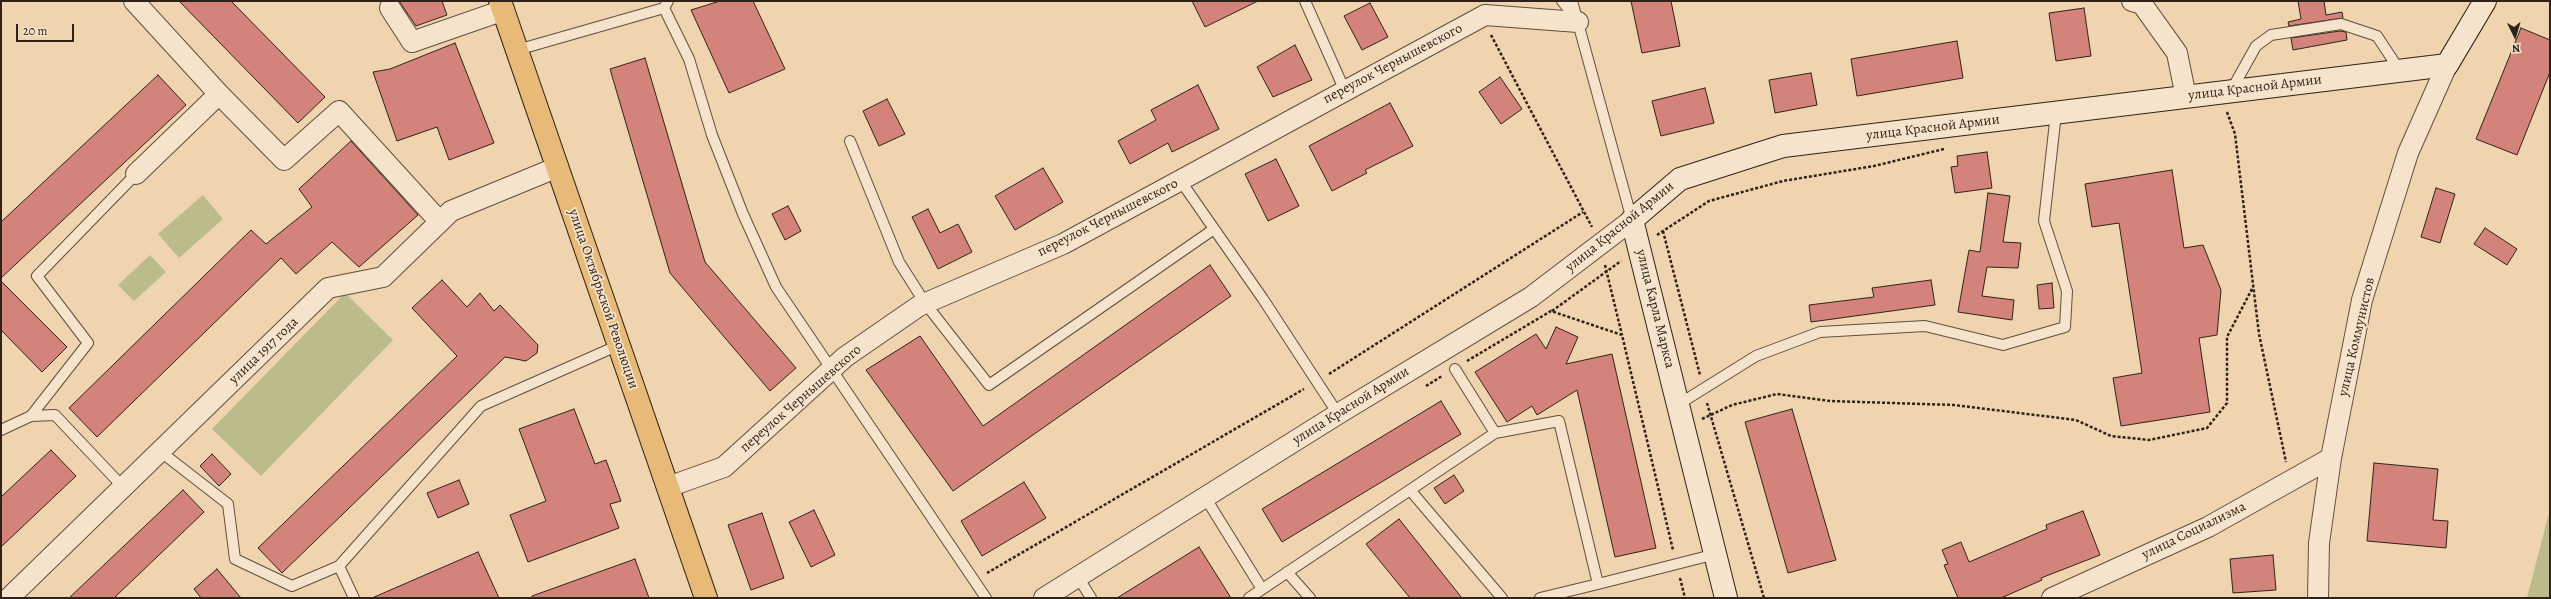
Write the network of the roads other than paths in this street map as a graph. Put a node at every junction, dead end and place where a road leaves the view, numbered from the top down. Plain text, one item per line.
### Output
1 (134, 1) edge
2 (1305, 1) edge
3 (1562, 1) edge
4 (1572, 1) edge
5 (2485, 1) edge
6 (2137, 3) edge
7 (666, 4) edge
8 (502, 6) edge
9 (390, 8) dead end
10 (1578, 22) junction
11 (517, 50) junction
12 (2448, 65) junction
13 (2400, 71) junction
14 (1345, 91) junction
15 (2231, 91) junction
16 (219, 94) junction
17 (2186, 97) junction
18 (2056, 113) junction
19 (850, 141) dead end
20 (558, 167) junction
21 (136, 174) joint
22 (1180, 180) junction
23 (1632, 220) junction
24 (440, 222) junction
25 (1214, 229) junction
26 (925, 303) junction
27 (619, 346) junction
28 (831, 369) junction
29 (1455, 369) road end
30 (1679, 404) junction
31 (1338, 414) junction
32 (31, 416) junction
33 (1, 430) edge
34 (1495, 433) junction
35 (161, 452) junction
36 (2332, 458) junction
37 (668, 487) junction
38 (124, 488) junction
39 (1410, 490) junction
40 (1205, 497) junction
41 (1716, 554) junction
42 (339, 566) junction
43 (1287, 572) junction
44 (1078, 577) junction
45 (1598, 584) junction
46 (1262, 589) junction
47 (9, 598) edge
48 (354, 598) edge
49 (706, 598) edge
50 (986, 598) edge
51 (1044, 598) edge
52 (1091, 598) edge
53 (1249, 598) edge
54 (1310, 598) edge
55 (1502, 598) edge
56 (1540, 598) edge
57 (1726, 598) edge
58 (2052, 598) edge
59 (2318, 598) edge

1 - 16 street
2 - 14 lane
3 - 10 lane, улица Карла Маркса
4 - 10 lane, улица Карла Маркса
5 - 12 main road
6 - 17 street
7 - 11 lane
7 - 28 lane
8 - 9 street
8 - 11 main road, улица Октябрьской Революции
10 - 14 street, переулок Чернышевского
10 - 23 lane, улица Карла Маркса
11 - 20 main road, улица Октябрьской Революции
12 - 13 main road, улица Красной Армии
12 - 36 street, улица Коммунистов
13 - 15 main road, улица Красной Армии
13 - 15 lane
14 - 22 street, переулок Чернышевского
15 - 17 main road, улица Красной Армии
16 - 21 street
16 - 24 street
17 - 18 main road, улица Красной Армии
18 - 23 main road, улица Красной Армии
18 - 30 lane
19 - 26 lane
20 - 24 street, улица 1917 года
20 - 27 main road, улица Октябрьской Революции
21 - 32 lane
22 - 25 lane
22 - 26 street, переулок Чернышевского
23 - 30 main road, улица Карла Маркса
23 - 31 street, улица Красной Армии
24 - 35 street, улица 1917 года
25 - 26 lane
25 - 31 lane
26 - 28 street, переулок Чернышевского
27 - 37 main road, улица Октябрьской Революции
27 - 42 lane
28 - 37 street, переулок Чернышевского
28 - 50 lane
29 - 34 lane
30 - 41 main road, улица Карла Маркса
31 - 40 street, улица Красной Армии
32 - 33 lane
32 - 38 lane
34 - 39 lane
34 - 45 lane
35 - 38 street, улица 1917 года
35 - 42 lane
36 - 58 street, улица Социализма
36 - 59 street, улица Коммунистов
37 - 49 main road, улица Октябрьской Революции
38 - 47 street, улица 1917 года
39 - 43 lane
39 - 55 lane
40 - 44 street, улица Красной Армии
40 - 46 lane
41 - 45 lane
41 - 57 main road, улица Карла Маркса
42 - 48 lane
43 - 46 lane
43 - 54 lane
44 - 51 street, улица Красной Армии
44 - 52 lane
45 - 56 lane
46 - 53 lane

